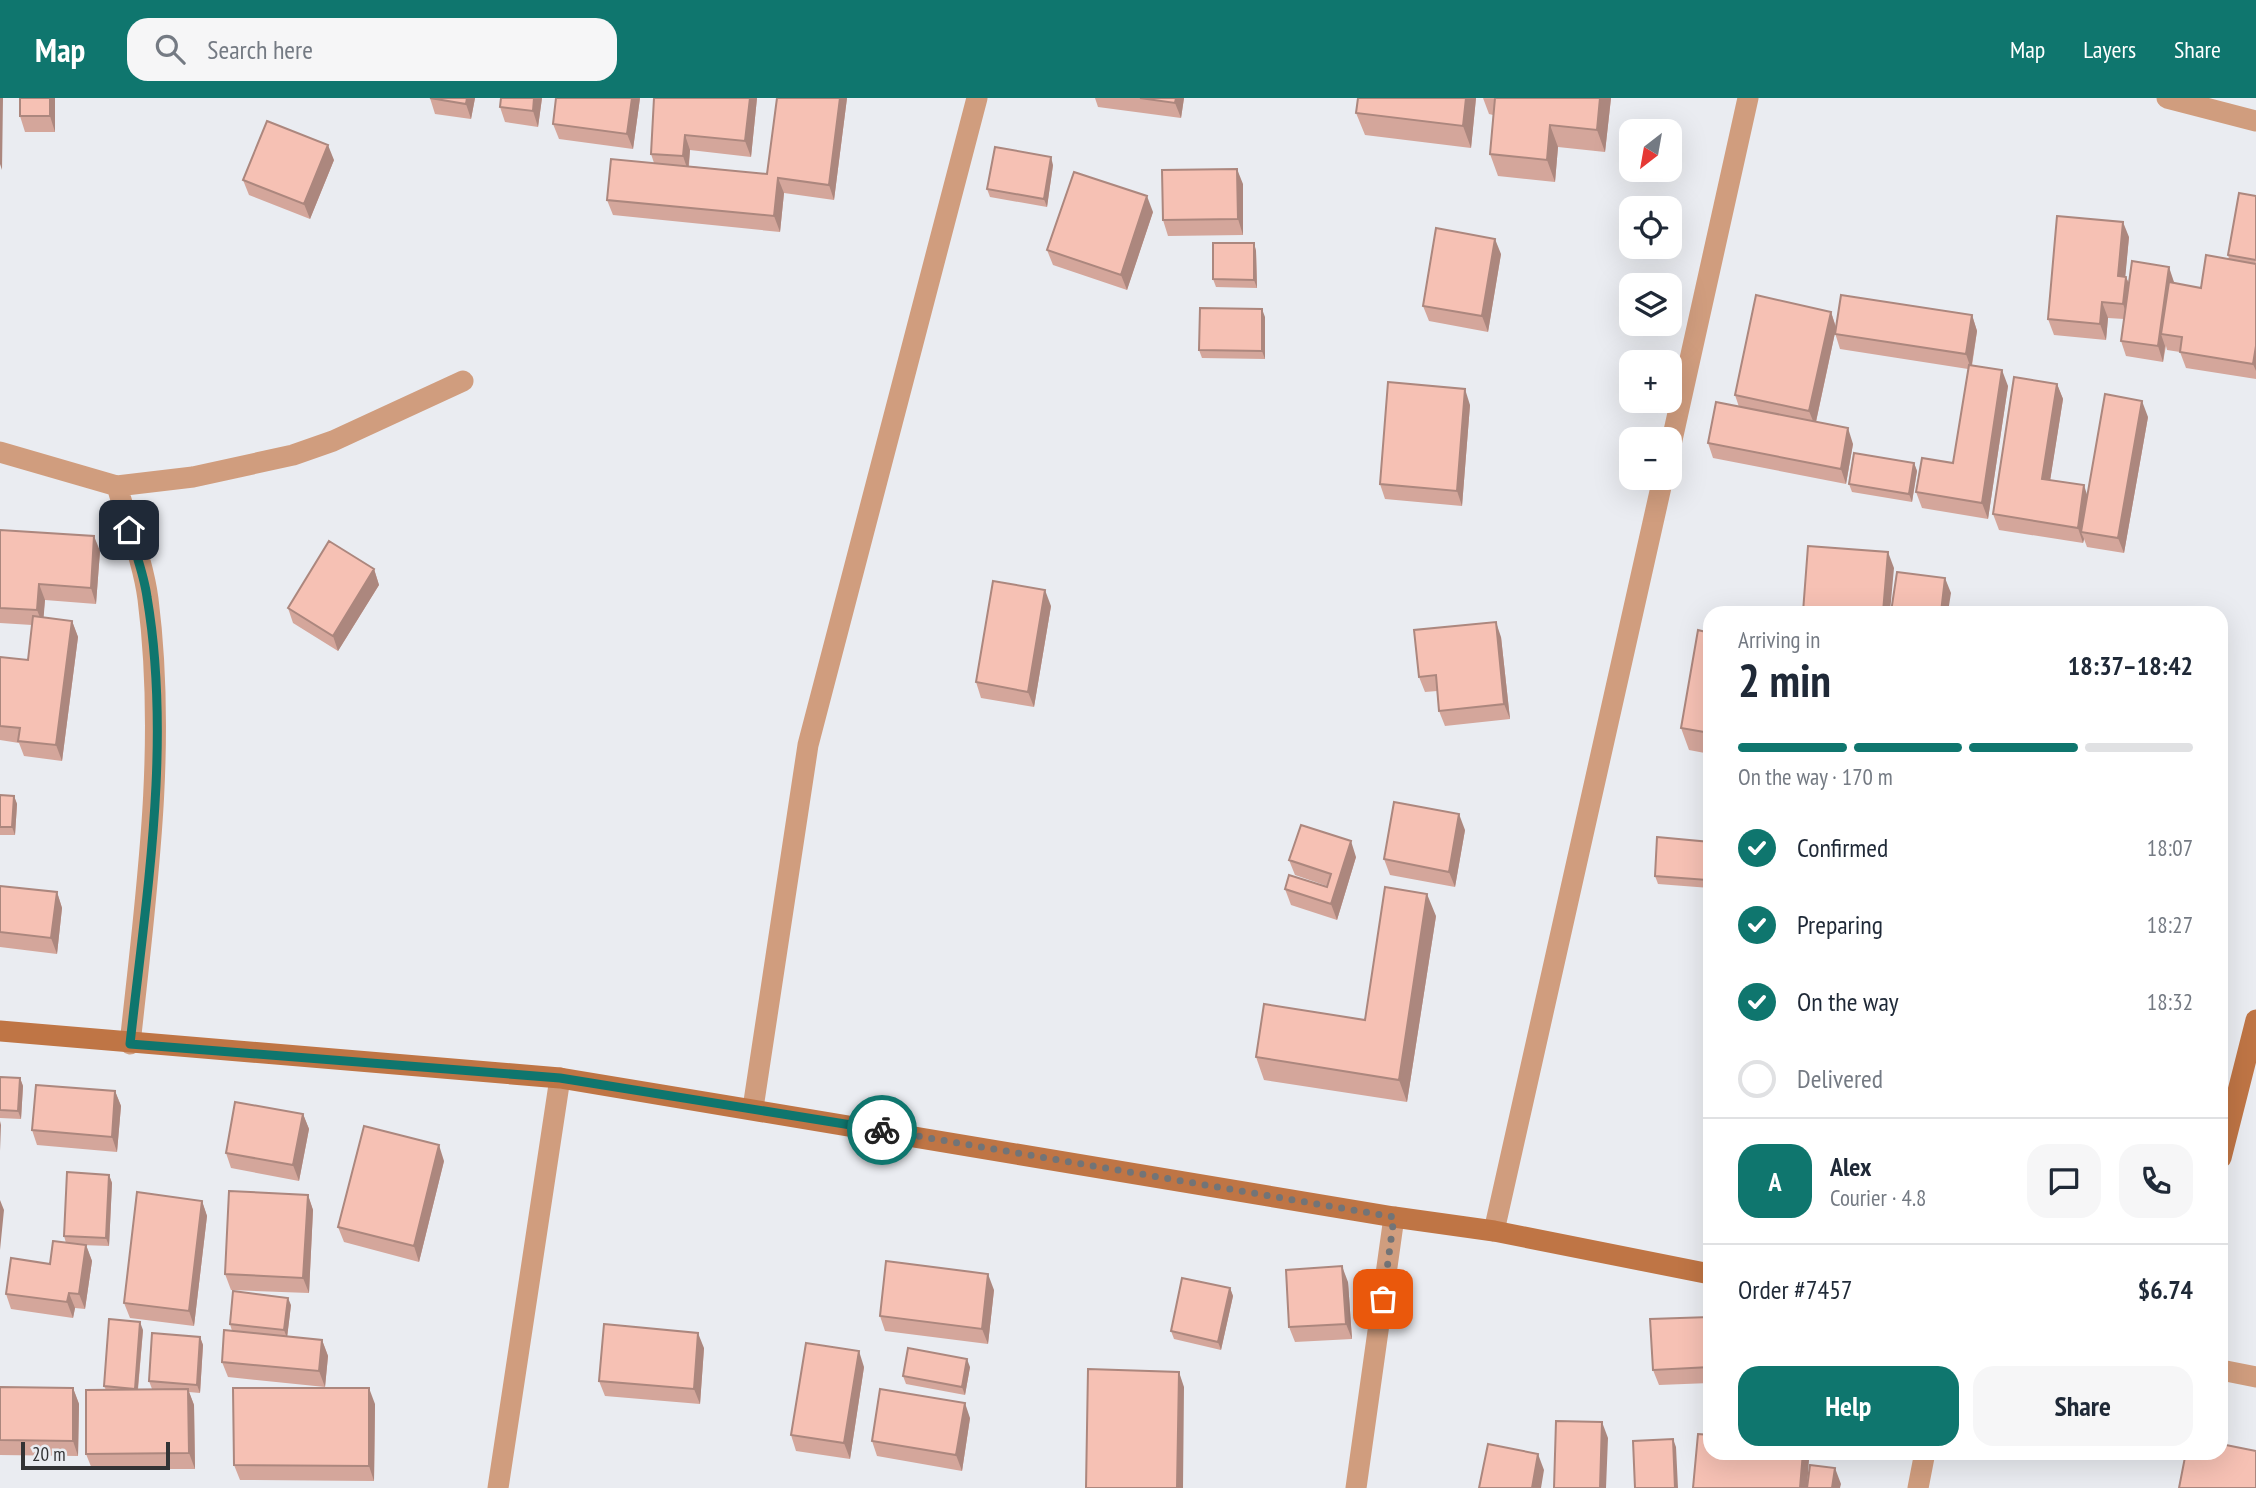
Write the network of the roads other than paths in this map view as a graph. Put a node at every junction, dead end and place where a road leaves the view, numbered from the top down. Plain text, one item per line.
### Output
1 (977, 98) edge
2 (1748, 98) edge
3 (2168, 98) edge
4 (2256, 121) edge
5 (463, 381) dead end
6 (1675, 427) edge
7 (0, 452) edge
8 (117, 486) junction
9 (1660, 490) edge
10 (2256, 1020) edge
11 (0, 1031) edge
12 (130, 1044) junction
13 (560, 1078) junction
14 (753, 1108) junction
15 (2228, 1130) edge
16 (1394, 1217) junction
17 (1494, 1231) junction
18 (1703, 1273) edge
19 (2228, 1371) edge
20 (2256, 1377) edge
21 (1924, 1460) edge
22 (498, 1488) edge
23 (1356, 1488) edge
24 (1919, 1488) edge

1 - 14 street
2 - 6 street
3 - 4 street
5 - 8 street
7 - 8 street
8 - 12 street
9 - 17 street
10 - 15 street
11 - 12 street
12 - 13 street
13 - 14 street
13 - 22 street
14 - 16 street
16 - 17 street
16 - 23 street
17 - 18 street
19 - 20 street
21 - 24 street

